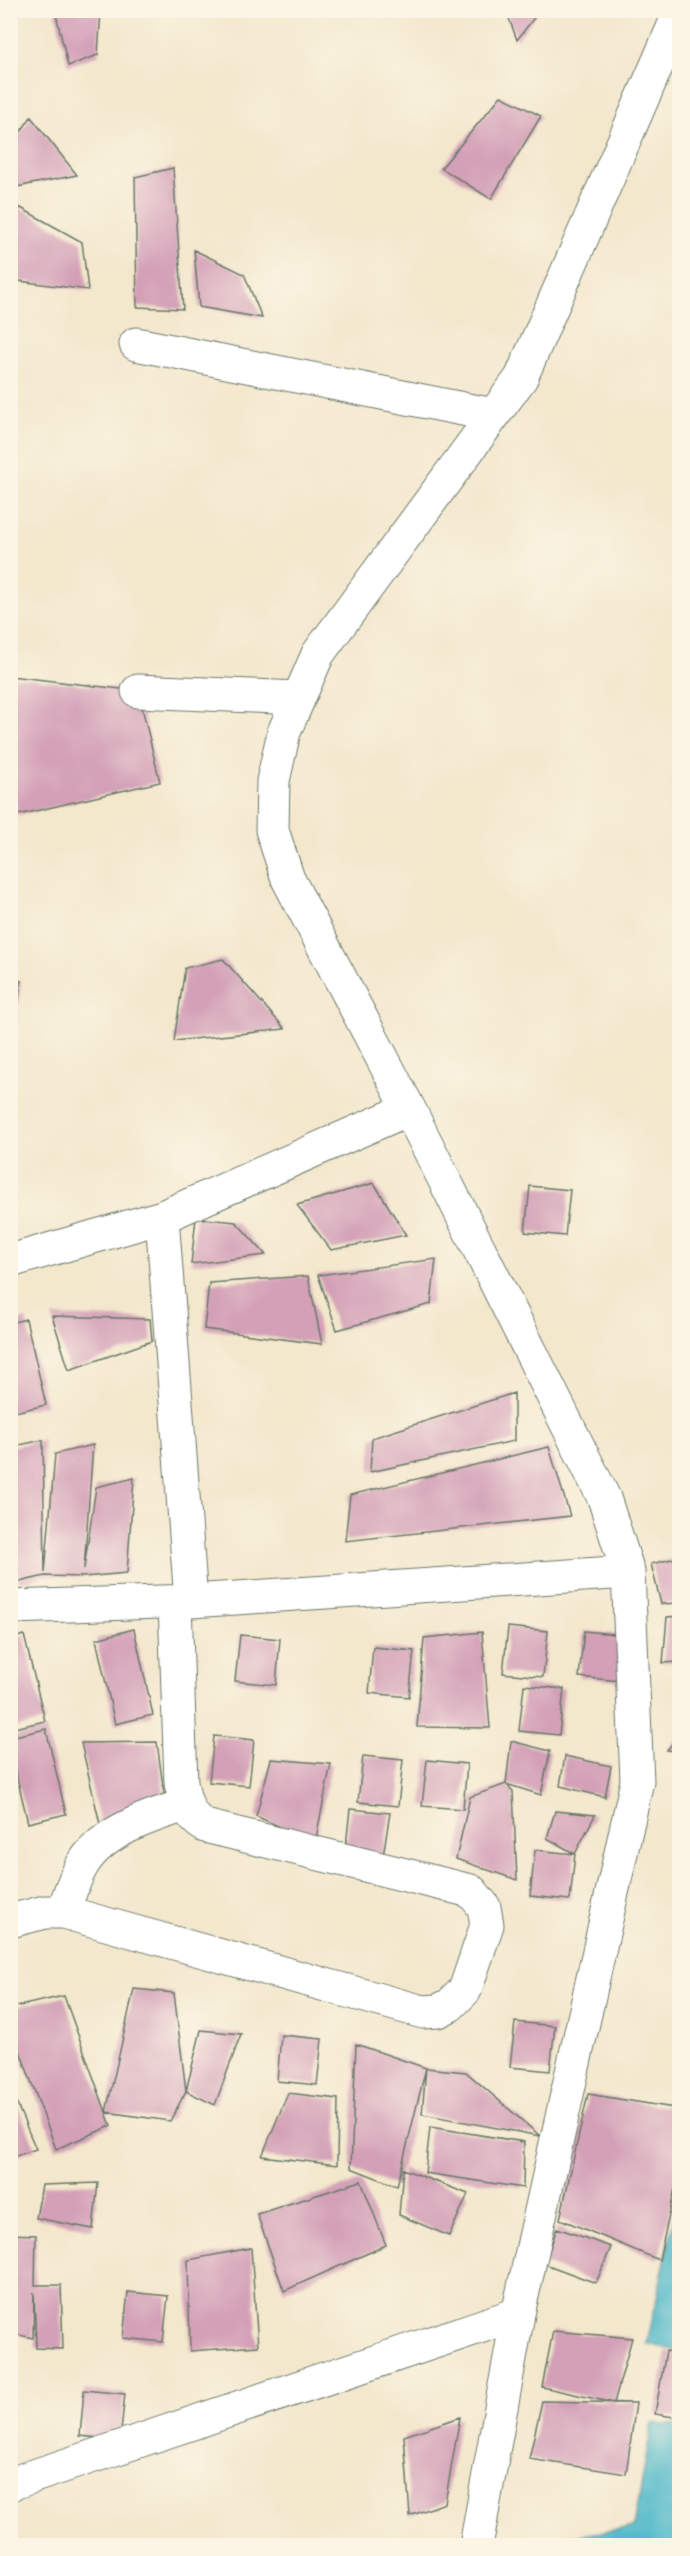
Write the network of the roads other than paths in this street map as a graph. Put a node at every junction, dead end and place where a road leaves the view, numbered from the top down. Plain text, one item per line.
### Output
1 (680, 12) edge
2 (136, 344) dead end
3 (493, 415) junction
4 (138, 691) dead end
5 (298, 698) junction
6 (409, 1109) junction
7 (162, 1217) junction
8 (10, 1261) edge
9 (628, 1572) junction
10 (183, 1602) junction
11 (10, 1607) edge
12 (186, 1805) junction
13 (63, 1912) junction
14 (10, 1922) edge
15 (518, 2314) junction
16 (10, 2484) edge
17 (476, 2546) edge

1 - 3 street
2 - 3 street
3 - 5 street
4 - 5 street
5 - 6 street
6 - 7 street
6 - 9 street
7 - 8 street
7 - 10 street
9 - 10 street
9 - 15 street
10 - 11 street
10 - 12 street
12 - 13 street
12 - 13 street
13 - 14 street
15 - 16 street
15 - 17 street

